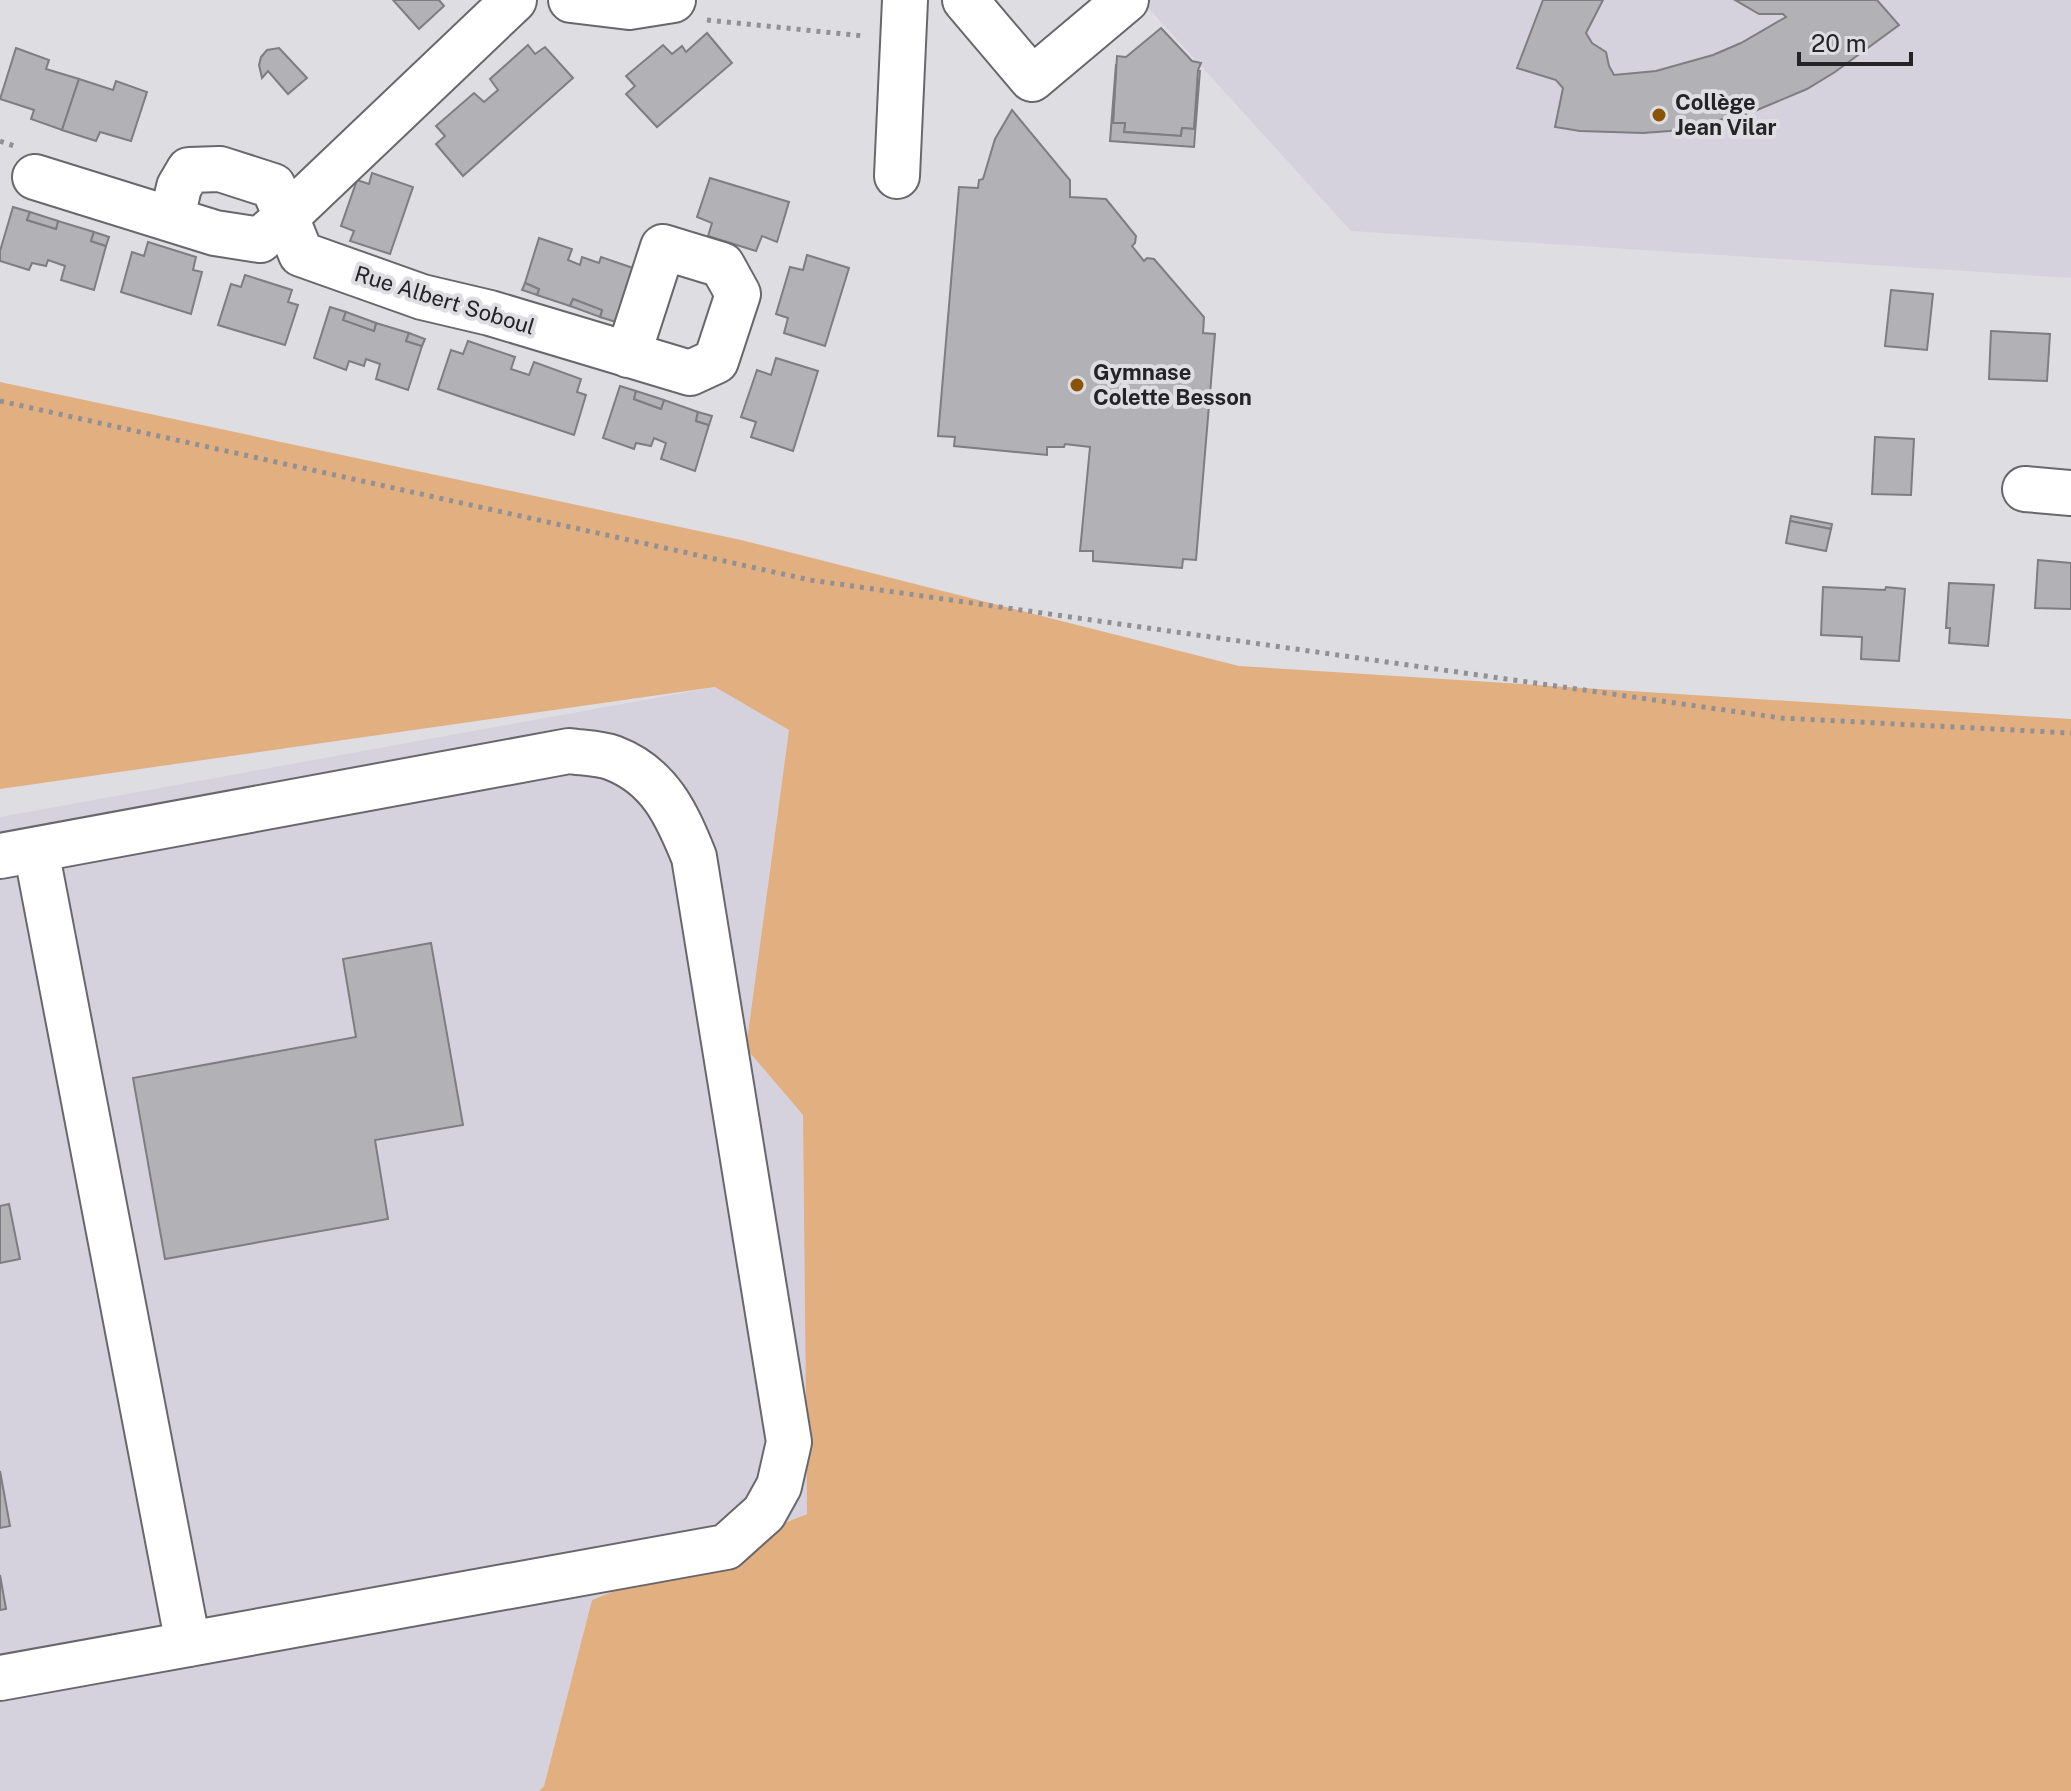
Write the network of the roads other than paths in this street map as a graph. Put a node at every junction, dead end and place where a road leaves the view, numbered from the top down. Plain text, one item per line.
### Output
1 (514, 0) edge
2 (571, 0) edge
3 (965, 0) edge
4 (1126, 0) edge
5 (668, 2) edge
6 (904, 20) edge
7 (897, 176) dead end
8 (35, 177) dead end
9 (286, 217) junction
10 (172, 218) junction
11 (628, 355) dead end
12 (2025, 489) dead end
13 (2071, 493) edge
14 (18, 853) edge
15 (188, 1644) junction
16 (0, 1678) edge

1 - 9 street
2 - 5 street
3 - 4 street
6 - 7 street
8 - 10 street
9 - 10 street
9 - 10 street, Rue Albert Soboul
9 - 11 street, Rue Albert Soboul
12 - 13 street
14 - 15 street
14 - 15 street
15 - 16 street

